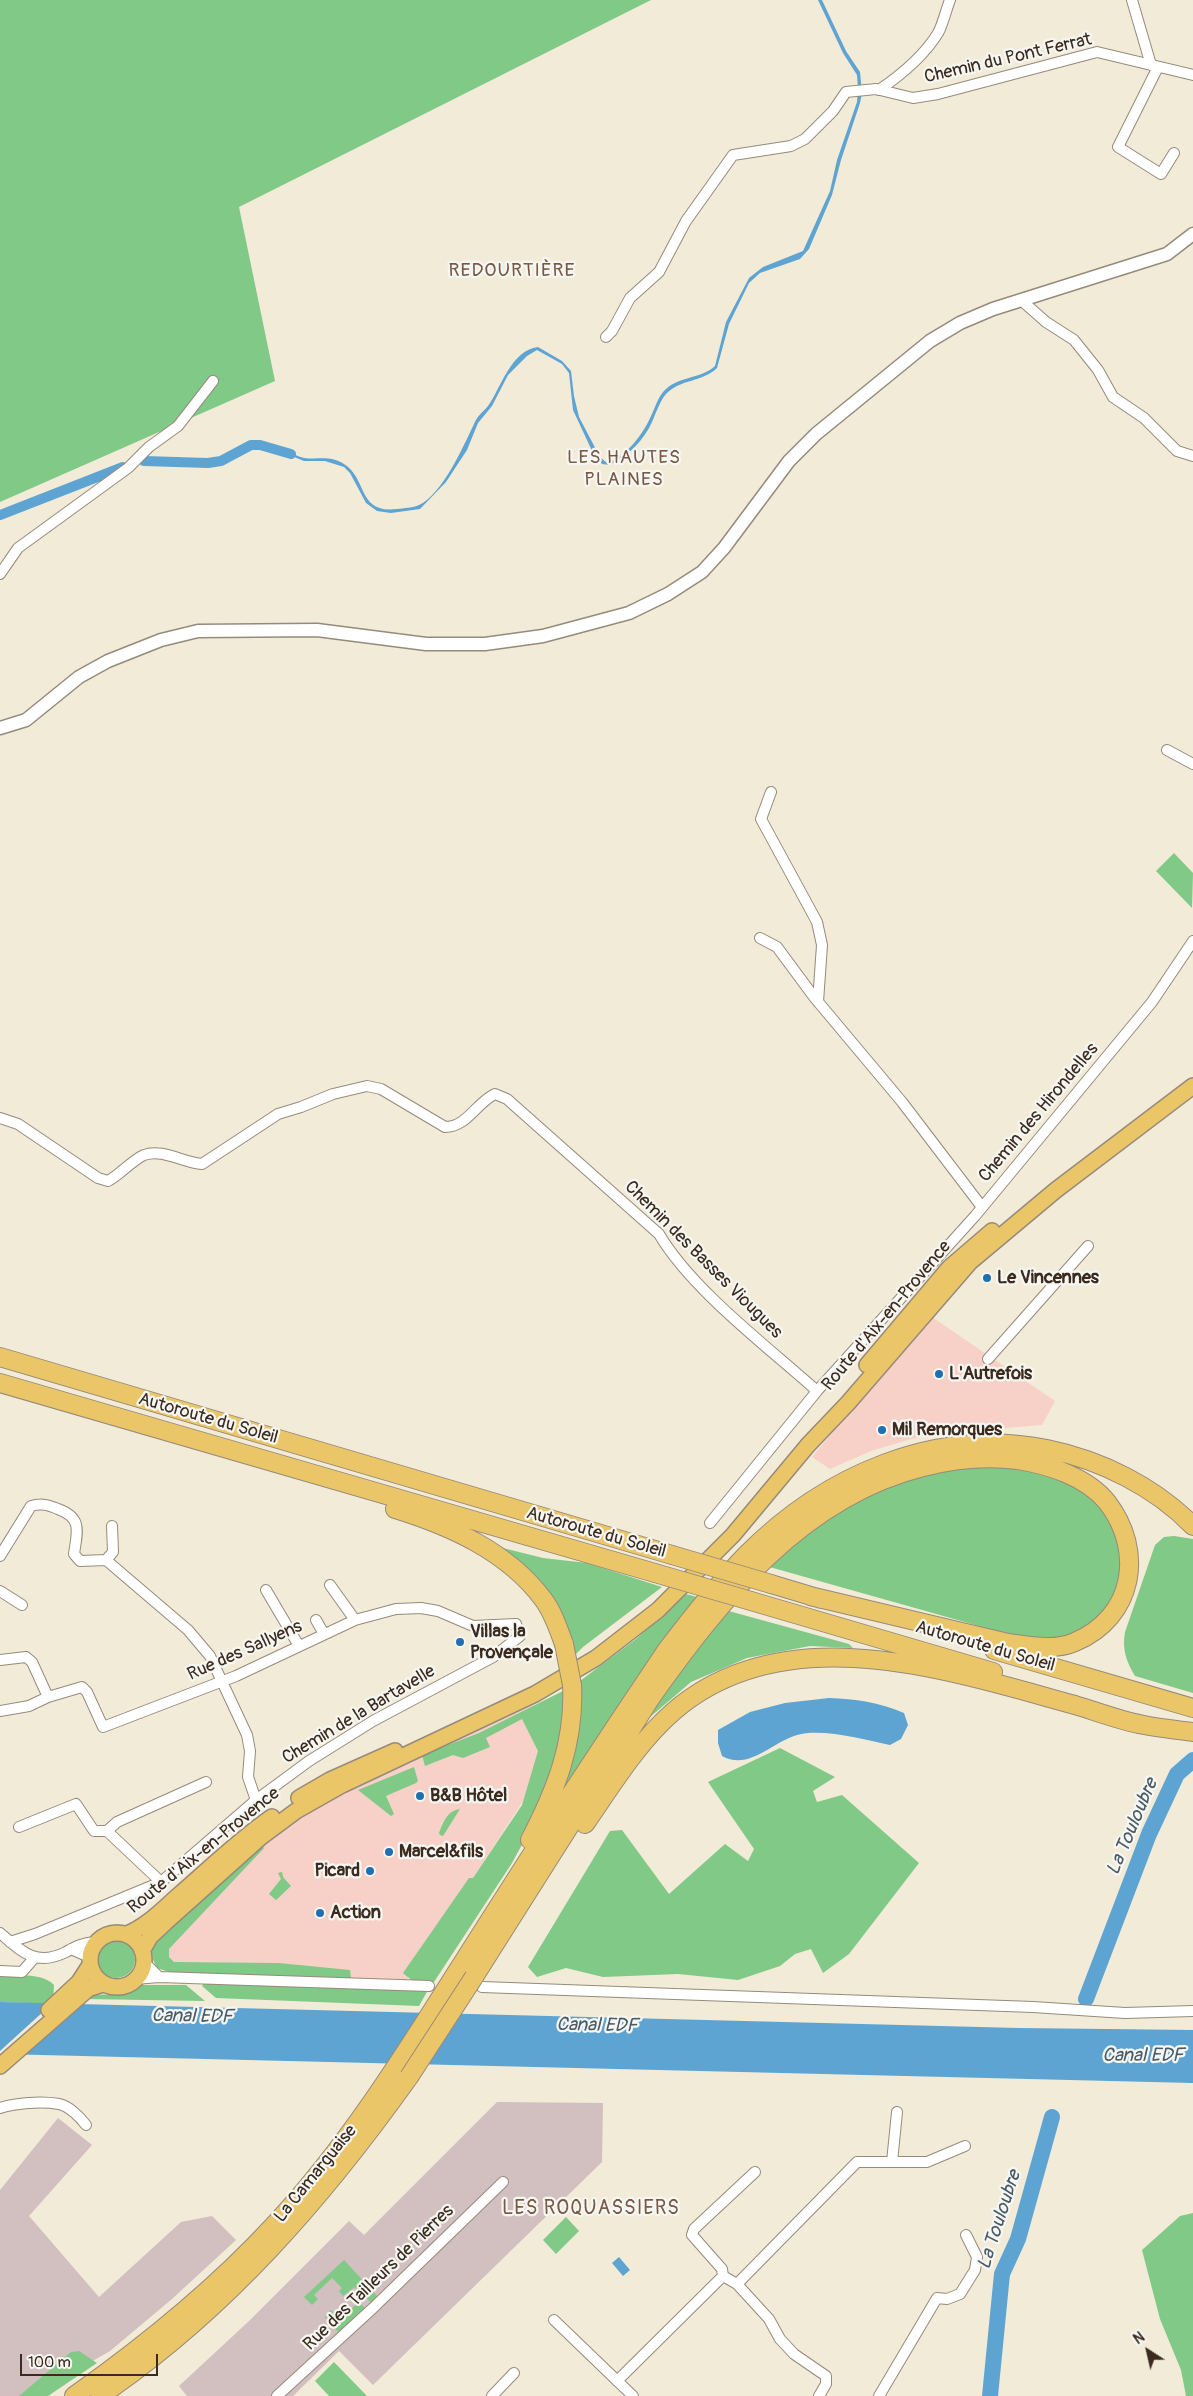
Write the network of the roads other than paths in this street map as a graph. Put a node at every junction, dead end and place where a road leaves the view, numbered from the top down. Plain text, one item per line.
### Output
1 (950, 0) edge
2 (1132, 0) edge
3 (1154, 66) junction
4 (1193, 75) edge
5 (879, 90) junction
6 (1174, 154) dead end
7 (1193, 234) edge
8 (1021, 300) junction
9 (606, 337) dead end
10 (213, 380) dead end
11 (1193, 456) edge
12 (0, 574) edge
13 (0, 728) edge
14 (1167, 750) dead end
15 (1193, 764) edge
16 (771, 792) dead end
17 (760, 938) dead end
18 (1193, 941) edge
19 (818, 1002) junction
20 (1193, 1086) edge
21 (0, 1118) edge
22 (1056, 1190) junction
23 (982, 1207) junction
24 (1088, 1246) dead end
25 (901, 1298) junction
26 (914, 1308) junction
27 (0, 1357) edge
28 (988, 1359) dead end
29 (0, 1383) edge
30 (817, 1391) junction
31 (213, 1445) junction
32 (808, 1445) junction
33 (710, 1522) dead end
34 (112, 1526) dead end
35 (1193, 1526) edge
36 (0, 1556) edge
37 (106, 1560) junction
38 (330, 1585) dead end
39 (266, 1590) dead end
40 (0, 1592) edge
41 (810, 1596) junction
42 (22, 1605) dead end
43 (316, 1620) dead end
44 (355, 1620) junction
45 (324, 1634) junction
46 (520, 1636) joint
47 (299, 1646) junction
48 (0, 1660) edge
49 (223, 1680) junction
50 (48, 1697) junction
51 (1193, 1708) edge
52 (0, 1711) edge
53 (469, 1725) junction
54 (1193, 1731) edge
55 (206, 1782) dead end
56 (256, 1800) junction
57 (18, 1827) dead end
58 (107, 1831) junction
59 (161, 1882) junction
60 (500, 1896) junction
61 (503, 1931) junction
62 (0, 1933) edge
63 (126, 1934) junction
64 (10, 1942) junction
65 (96, 1942) junction
66 (71, 1949) junction
67 (143, 1956) junction
68 (34, 1958) junction
69 (89, 1961) junction
70 (0, 1971) edge
71 (159, 1977) junction
72 (136, 1980) junction
73 (478, 1982) junction
74 (103, 1984) junction
75 (84, 1985) junction
76 (434, 1996) junction
77 (1193, 2011) edge
78 (3, 2060) edge
79 (384, 2077) junction
80 (0, 2108) edge
81 (897, 2112) dead end
82 (86, 2125) dead end
83 (965, 2146) dead end
84 (892, 2162) junction
85 (755, 2172) dead end
86 (503, 2182) dead end
87 (966, 2235) dead end
88 (723, 2276) junction
89 (737, 2284) junction
90 (554, 2320) dead end
91 (514, 2373) dead end
92 (617, 2381) junction
93 (60, 2396) edge
94 (74, 2396) edge
95 (100, 2396) edge
96 (277, 2396) edge
97 (492, 2396) edge
98 (633, 2396) edge
99 (819, 2396) edge
100 (879, 2396) edge

1 - 5 street
2 - 3 street
3 - 4 street, Chemin du Pont Ferrat
3 - 5 street, Chemin du Pont Ferrat
3 - 6 street
5 - 9 street, Chemin du Pont Ferrat
7 - 8 street
8 - 11 street
8 - 13 street
10 - 12 street
14 - 15 street
16 - 19 street
17 - 19 street
18 - 23 street, Chemin des Hirondelles
19 - 23 street
20 - 22 main road, Route d'Aix-en-Provence
21 - 30 street, Chemin des Basses Viougues
22 - 26 main road, Route d'Aix-en-Provence
22 - 32 main road, Route d'Aix-en-Provence
23 - 25 street, Chemin des Hirondelles
24 - 28 street
25 - 26 street
25 - 30 street, Chemin des Hirondelles
26 - 32 main road, Route d'Aix-en-Provence
27 - 41 highway, Autoroute du Soleil, bridge
29 - 31 highway, Autoroute du Soleil
30 - 33 street, Chemin des Hirondelles
31 - 54 highway, Autoroute du Soleil, bridge
31 - 60 highway, bridge
32 - 53 main road, Route d'Aix-en-Provence
34 - 37 street
35 - 60 highway
36 - 37 street
37 - 49 street
38 - 44 street
39 - 47 street
40 - 42 street
41 - 51 highway, Autoroute du Soleil
41 - 61 highway
43 - 45 street
44 - 45 street, Rue des Sallyens
44 - 46 street, Rue des Sallyens
45 - 47 street, Rue des Sallyens
46 - 56 street, Chemin de la Bartavelle
47 - 49 street, Rue des Sallyens
48 - 50 street
49 - 50 street, Rue des Sallyens
49 - 56 street
50 - 52 street, Rue des Sallyens
53 - 63 main road, Route d'Aix-en-Provence
53 - 67 main road, Route d'Aix-en-Provence
54 - 61 highway
55 - 58 street
56 - 59 street, Chemin de la Bartavelle
57 - 58 street
58 - 59 street
59 - 64 street, Chemin de la Bartavelle
60 - 76 highway
61 - 73 highway, La Camarguaise
62 - 64 street
63 - 65 main road
63 - 67 main road
64 - 68 street
65 - 66 street
65 - 69 main road
66 - 68 street
66 - 69 street
67 - 71 street
67 - 72 main road
68 - 70 street
69 - 74 main road
69 - 75 main road
71 - 72 street
71 - 76 street
72 - 74 main road
73 - 77 street
73 - 95 highway, La Camarguaise, bridge
74 - 75 main road
75 - 78 main road
76 - 79 highway
79 - 93 highway
79 - 94 highway, La Camarguaise
80 - 82 street
81 - 84 street
83 - 84 street
84 - 89 street
85 - 88 street
86 - 96 street, Rue des Tailleurs de Pierres
87 - 100 street
88 - 89 street
88 - 92 street
89 - 99 street
90 - 92 street
91 - 97 street
92 - 98 street

